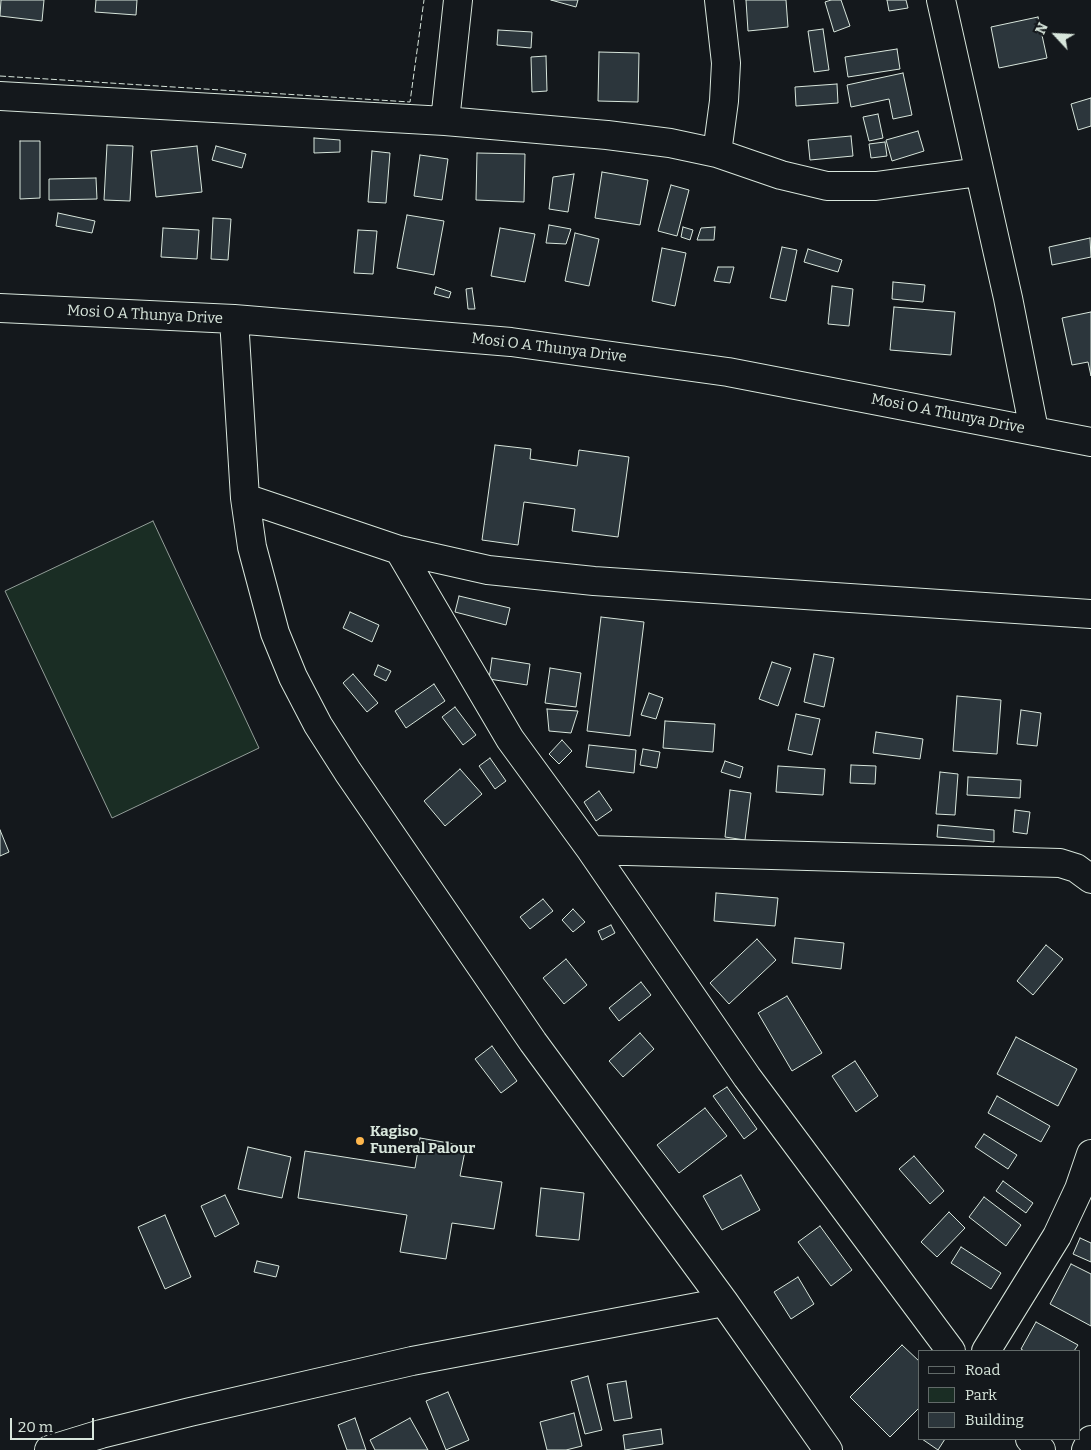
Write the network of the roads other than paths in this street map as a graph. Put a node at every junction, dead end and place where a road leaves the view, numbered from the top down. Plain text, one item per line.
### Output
1 (458, 0) edge
2 (719, 0) edge
3 (941, 0) edge
4 (0, 96) edge
5 (445, 121) junction
6 (717, 152) junction
7 (979, 172) junction
8 (0, 308) edge
9 (234, 319) junction
10 (1034, 430) junction
11 (1091, 442) edge
12 (245, 498) junction
13 (399, 550) junction
14 (1091, 614) edge
15 (591, 850) junction
16 (1091, 879) edge
17 (1091, 1154) edge
18 (724, 1302) junction
19 (950, 1350) edge
20 (987, 1350) edge
21 (1031, 1440) edge
22 (1091, 1440) edge
23 (49, 1450) edge
24 (828, 1450) edge
25 (1041, 1450) edge
26 (1086, 1450) edge

1 - 5 street
2 - 6 street
3 - 7 street
4 - 5 street
5 - 6 street
6 - 7 street
7 - 10 street
8 - 9 street, Mosi O A Thunya Drive
9 - 10 street, Mosi O A Thunya Drive
9 - 12 street
10 - 11 street, Mosi O A Thunya Drive
12 - 13 street
12 - 18 street
13 - 14 street
13 - 15 street
15 - 16 street
15 - 19 street
17 - 20 street
18 - 23 street
18 - 24 street
21 - 25 street
22 - 26 street

